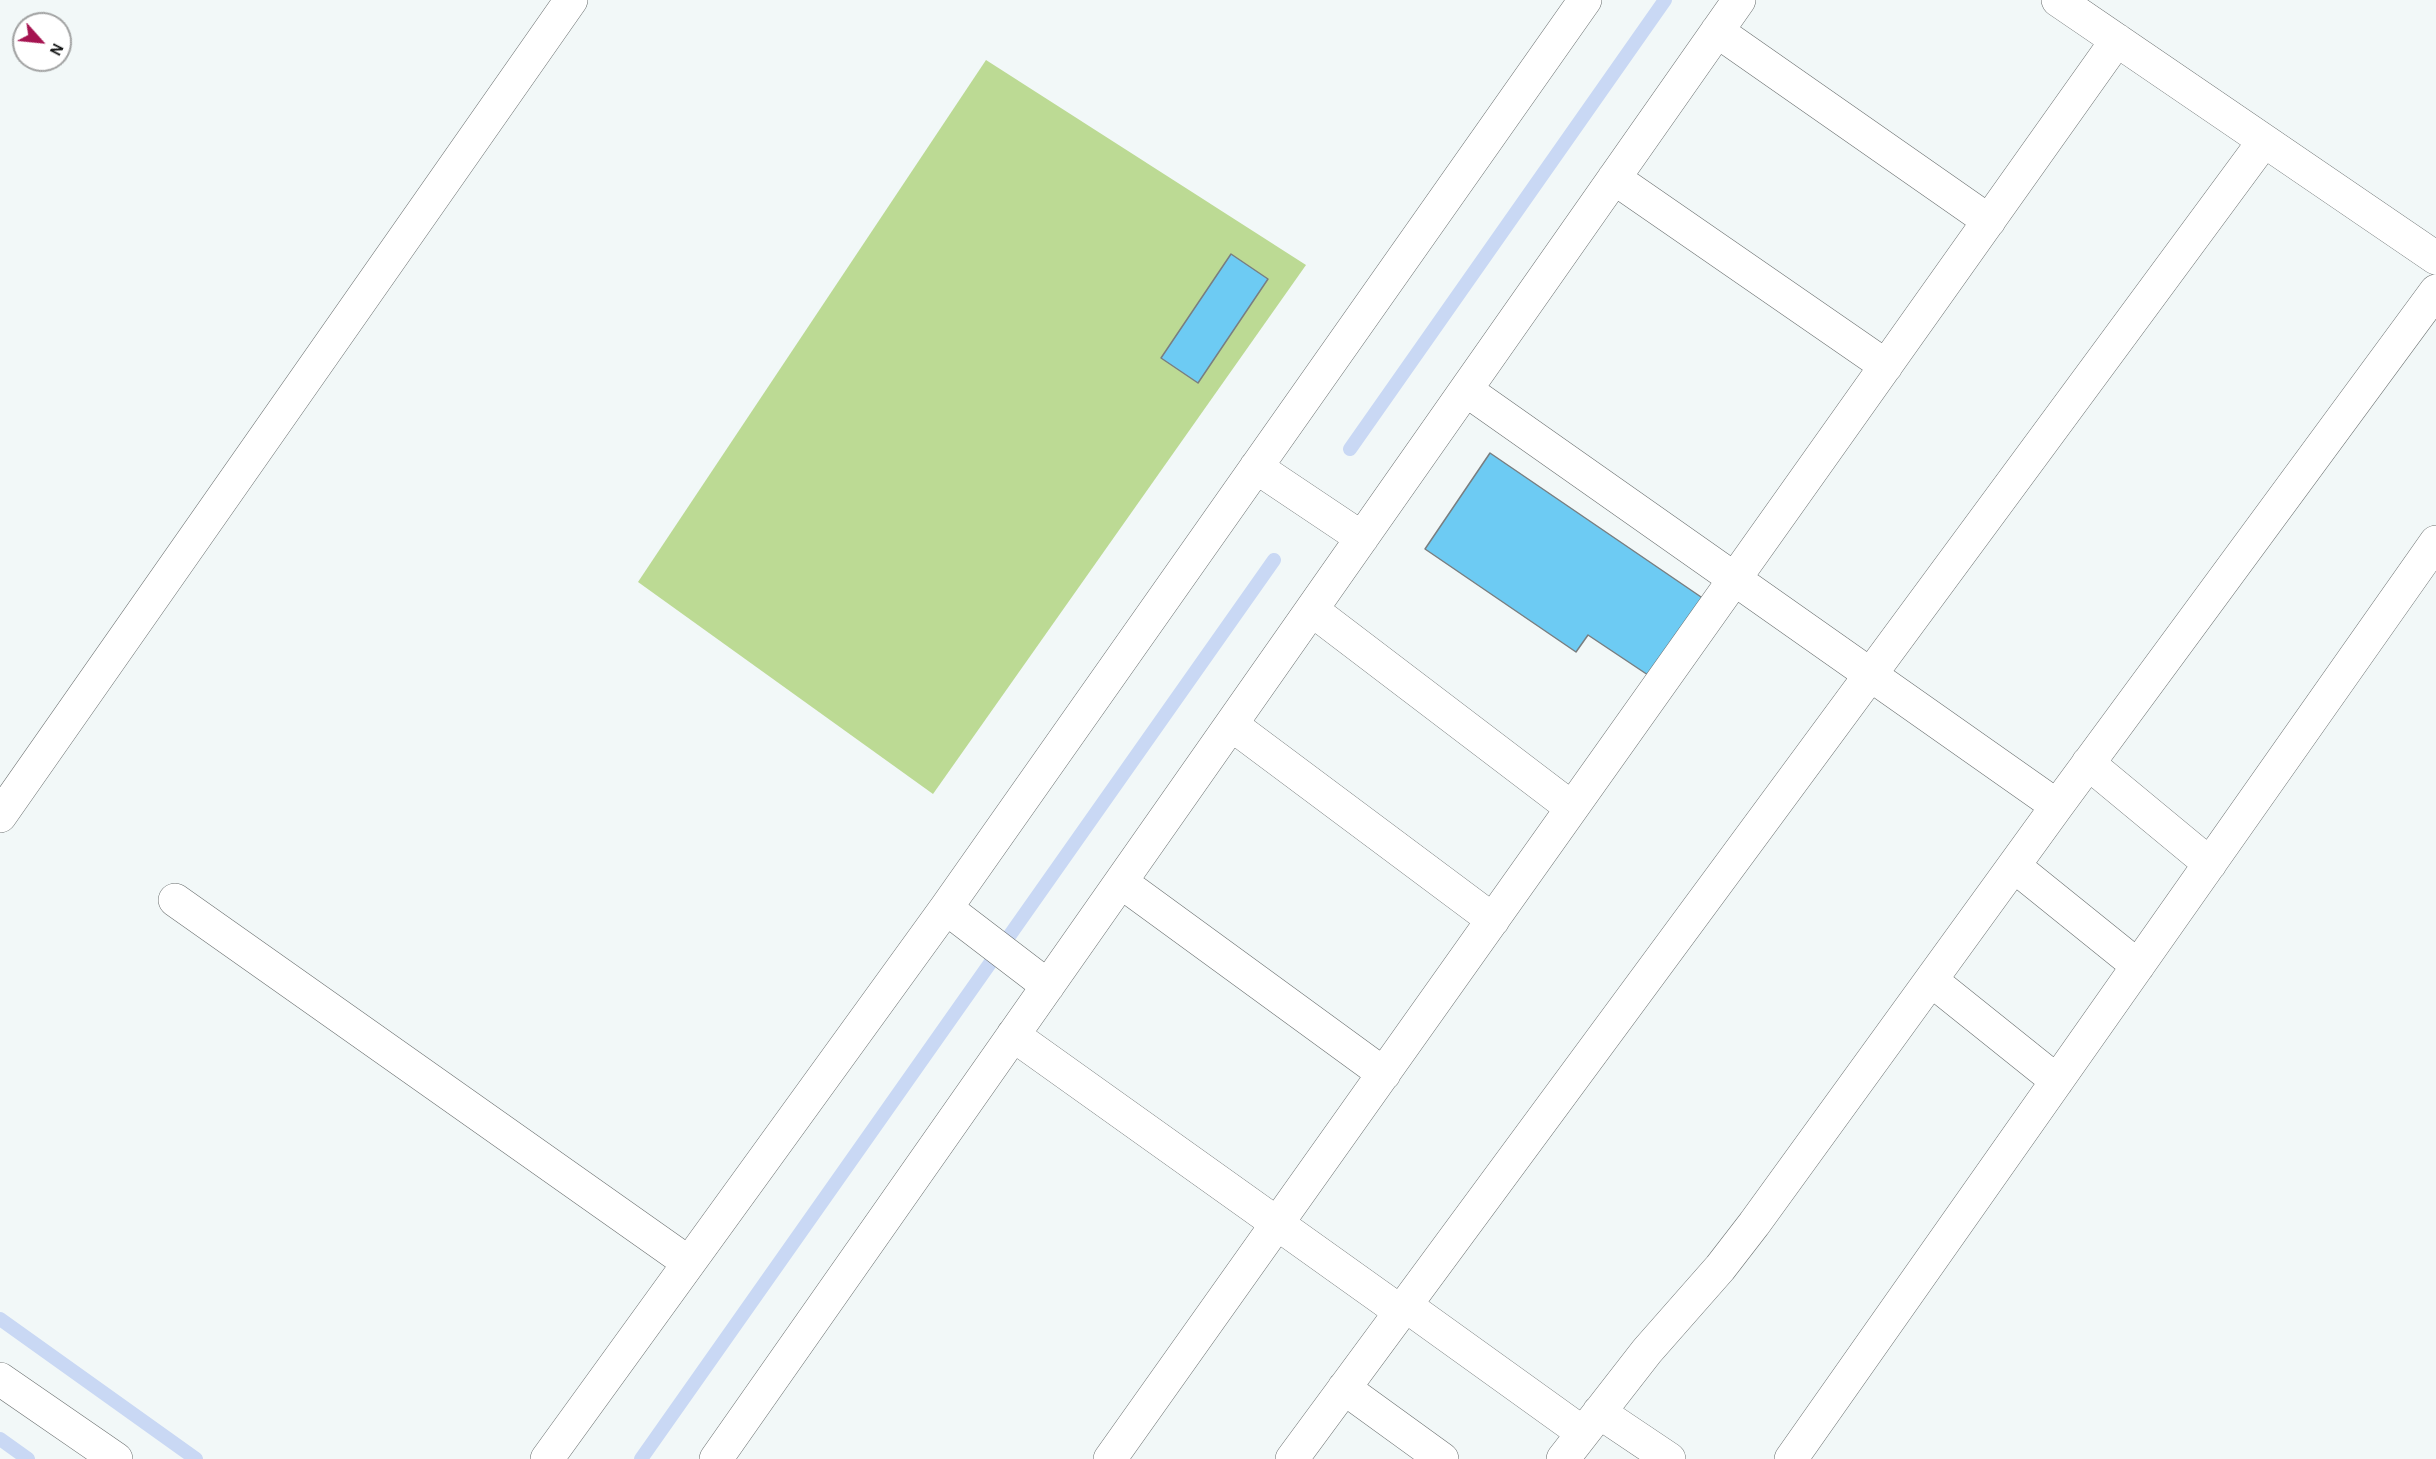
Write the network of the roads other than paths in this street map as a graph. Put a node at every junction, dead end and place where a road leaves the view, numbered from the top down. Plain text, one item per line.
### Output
1 (571, 0) edge
2 (1585, 0) edge
3 (1739, 0) edge
4 (2058, 0) edge
5 (1717, 31) junction
6 (2117, 40) junction
7 (2264, 141) junction
8 (1614, 178) junction
9 (1989, 221) junction
10 (2436, 258) edge
11 (2436, 291) edge
12 (1886, 366) junction
13 (1466, 390) junction
14 (1256, 467) junction
15 (1362, 538) junction
16 (2436, 542) edge
17 (1735, 579) junction
18 (1312, 610) junction
19 (1871, 675) junction
20 (1232, 725) junction
21 (2088, 763) junction
22 (2057, 806) junction
23 (1572, 808) junction
24 (0, 816) edge
25 (2210, 864) junction
26 (2014, 866) junction
27 (1121, 882) junction
28 (175, 900) dead end
29 (946, 908) junction
30 (1493, 920) junction
31 (2138, 966) junction
32 (1931, 980) junction
33 (1048, 986) junction
34 (1013, 1035) junction
35 (1384, 1074) junction
36 (2057, 1081) junction
37 (1277, 1224) junction
38 (689, 1263) junction
39 (1403, 1309) junction
40 (0, 1378) edge
41 (1344, 1388) junction
42 (1591, 1423) junction
43 (116, 1459) edge
44 (547, 1459) edge
45 (716, 1459) edge
46 (1110, 1459) edge
47 (1292, 1459) edge
48 (1442, 1459) edge
49 (1563, 1459) edge
50 (1669, 1459) edge
51 (1791, 1459) edge

1 - 24 street
2 - 14 street
3 - 5 street
4 - 6 street
5 - 8 street
5 - 9 street
6 - 7 street
6 - 9 street
7 - 10 street
7 - 19 street
8 - 12 street
8 - 13 street
9 - 12 street
11 - 21 street
12 - 17 street
13 - 15 street
13 - 17 street
14 - 15 street
14 - 29 street
15 - 18 street
16 - 25 street
17 - 19 street
17 - 23 street
18 - 20 street
18 - 23 street
19 - 22 street
19 - 39 street
20 - 27 street
20 - 30 street
21 - 22 street
21 - 25 street
22 - 26 street
23 - 30 street
25 - 31 street
26 - 31 street
26 - 32 street
27 - 33 street
27 - 35 street
28 - 38 street
29 - 33 street
29 - 38 street
30 - 35 street
31 - 36 street
32 - 36 street
32 - 42 street
33 - 34 street
34 - 37 street
34 - 45 street
35 - 37 street
36 - 51 street
37 - 39 street
37 - 46 street
38 - 44 street
39 - 41 street
39 - 42 street
40 - 43 street
41 - 47 street
41 - 48 street
42 - 49 street
42 - 50 street

